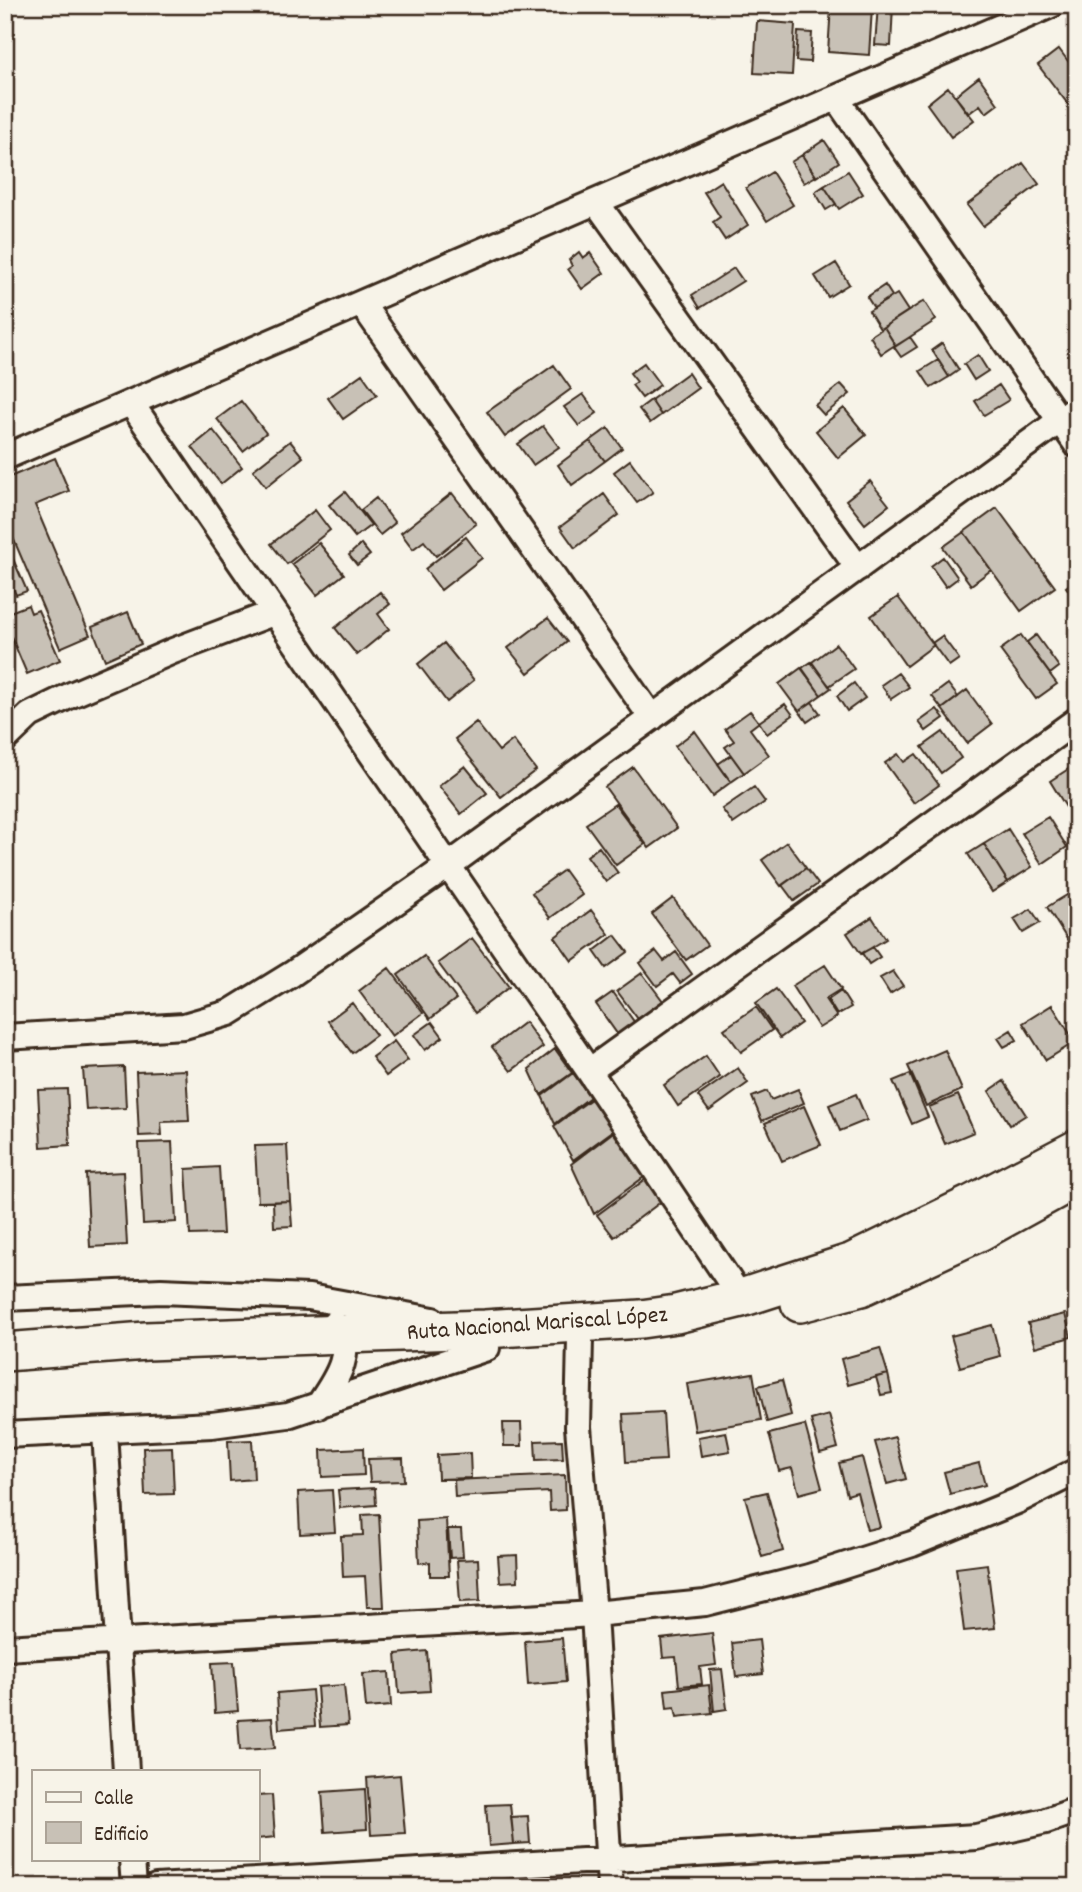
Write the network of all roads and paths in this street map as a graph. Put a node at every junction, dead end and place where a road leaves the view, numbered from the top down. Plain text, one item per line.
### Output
1 (1051, 5) edge
2 (836, 98) junction
3 (596, 202) junction
4 (362, 304) junction
5 (131, 403) junction
6 (1068, 415) edge
7 (1077, 445) edge
8 (5, 457) edge
9 (858, 568) junction
10 (273, 613) junction
11 (652, 718) junction
12 (1077, 720) edge
13 (5, 739) edge
14 (448, 866) junction
15 (5, 1037) edge
16 (589, 1071) junction
17 (1077, 1149) edge
18 (1077, 1178) edge
19 (309, 1297) junction
20 (5, 1298) edge
21 (741, 1298) junction
22 (486, 1339) junction
23 (580, 1339) junction
24 (345, 1342) junction
25 (5, 1352) edge
26 (5, 1370) edge
27 (318, 1406) junction
28 (105, 1432) junction
29 (5, 1435) edge
30 (1077, 1471) edge
31 (594, 1614) junction
32 (117, 1642) junction
33 (5, 1648) edge
34 (126, 1770) edge
35 (1077, 1810) edge
36 (132, 1860) edge
37 (608, 1860) junction
38 (134, 1887) edge
39 (156, 1887) edge
40 (610, 1887) edge

1 - 2 street
2 - 3 street
2 - 6 street
3 - 4 street
3 - 9 street
4 - 5 street
4 - 11 street
5 - 8 street
5 - 10 street
6 - 7 street
6 - 9 street
9 - 11 street
10 - 13 street
10 - 14 street
11 - 14 street
12 - 16 street
14 - 15 street
14 - 16 street
16 - 21 street
17 - 21 highway, Ruta Nacional Mariscal López
18 - 23 highway, Ruta Nacional Mariscal López
19 - 20 street
19 - 22 street
19 - 24 street
21 - 22 highway, Ruta Nacional Mariscal López
22 - 23 highway, Ruta Nacional Mariscal López
22 - 24 highway, Ruta Nacional Mariscal López
22 - 27 street
23 - 31 street
24 - 25 highway, Ruta Nacional Mariscal López
24 - 26 highway, Ruta Nacional Mariscal López
24 - 27 street
27 - 28 street
28 - 29 street
28 - 32 street
30 - 31 street
31 - 32 street
31 - 37 street
32 - 33 street
32 - 34 street
35 - 37 street
36 - 38 street
37 - 39 street
37 - 40 street

